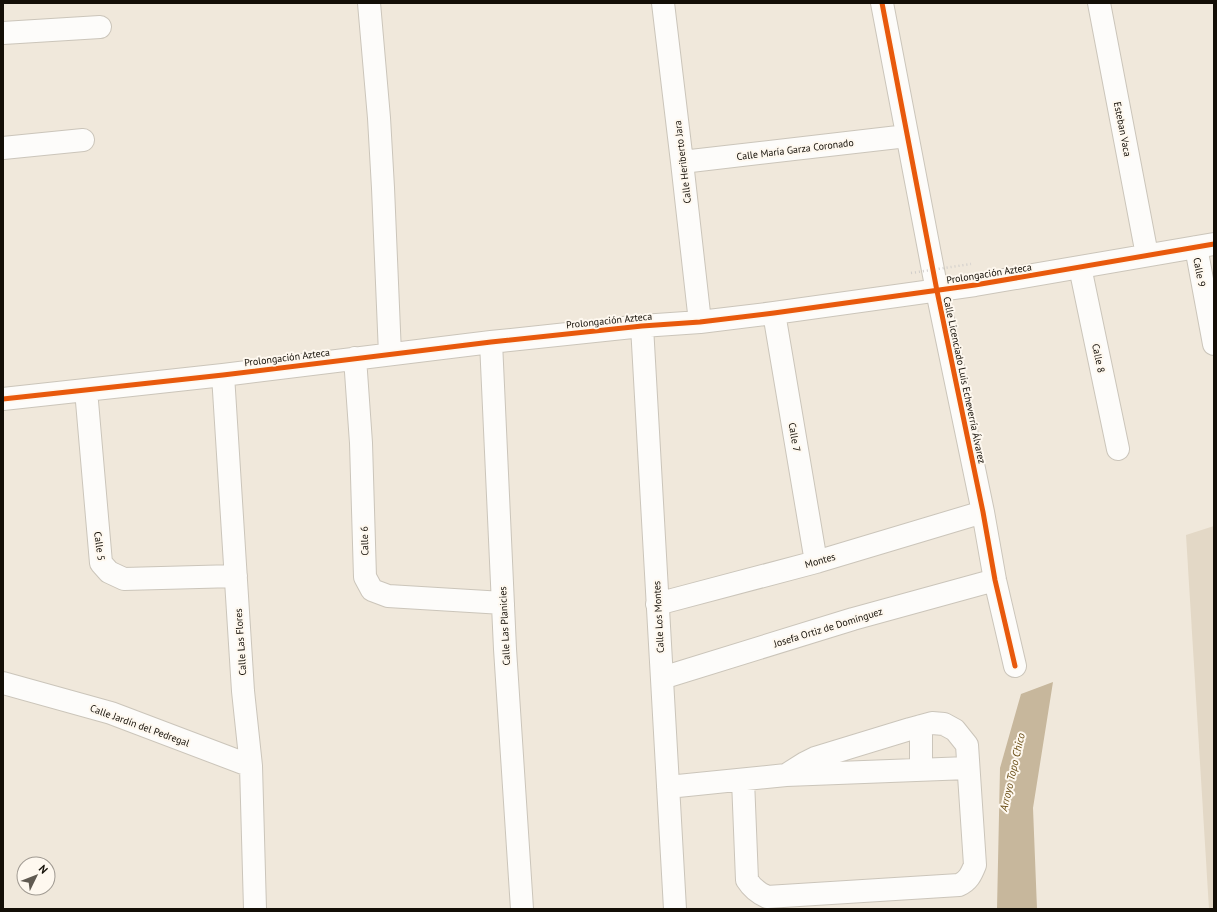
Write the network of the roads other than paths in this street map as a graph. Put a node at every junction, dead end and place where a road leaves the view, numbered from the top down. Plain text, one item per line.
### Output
1 (369, 3) edge
2 (662, 3) edge
3 (882, 3) edge
4 (1099, 3) edge
5 (100, 27) dead end
6 (3, 33) edge
7 (907, 136) junction
8 (83, 140) dead end
9 (3, 148) edge
10 (682, 162) junction
11 (1205, 246) edge
12 (1147, 255) junction
13 (1080, 267) junction
14 (937, 291) junction
15 (774, 313) junction
16 (700, 322) junction
17 (642, 326) junction
18 (491, 342) junction
19 (1214, 344) edge
20 (390, 354) junction
21 (355, 358) junction
22 (223, 375) junction
23 (86, 390) junction
24 (3, 400) edge
25 (1118, 449) dead end
26 (983, 512) junction
27 (816, 562) junction
28 (236, 576) junction
29 (995, 580) junction
30 (503, 603) junction
31 (657, 604) junction
32 (1015, 666) dead end
33 (662, 678) junction
34 (3, 683) edge
35 (921, 726) junction
36 (251, 766) junction
37 (968, 768) junction
38 (921, 769) junction
39 (786, 776) junction
40 (743, 780) junction
41 (668, 787) junction
42 (255, 909) edge
43 (522, 909) edge
44 (675, 909) edge

1 - 20 street
2 - 10 street, Calle Heriberto Jara
3 - 7 street, Calle Licenciado Luis Echeverría Álvarez
4 - 12 street, Esteban Vaca
5 - 6 street
7 - 10 street, Calle María Garza Coronado
7 - 14 street, Calle Licenciado Luis Echeverría Álvarez
8 - 9 street
10 - 16 street, Calle Heriberto Jara
11 - 12 street, Prolongación Azteca
11 - 19 street, Calle 9
12 - 13 street, Prolongación Azteca
13 - 14 street, Prolongación Azteca
13 - 25 street, Calle 8
14 - 15 street, Prolongación Azteca
14 - 26 street, Calle Licenciado Luis Echeverría Álvarez
15 - 16 street, Prolongación Azteca
15 - 27 street, Calle 7
16 - 17 street, Prolongación Azteca
17 - 18 street, Prolongación Azteca
17 - 31 street, Calle Los Montes
18 - 20 street, Prolongación Azteca
18 - 30 street, Calle Las Planicies
20 - 21 street, Prolongación Azteca
21 - 22 street, Prolongación Azteca
21 - 30 street, Calle 6
22 - 23 street, Prolongación Azteca
22 - 28 street, Calle Las Flores
23 - 24 street, Prolongación Azteca
23 - 28 street, Calle 5
26 - 27 street, Montes
26 - 29 street, Calle Licenciado Luis Echeverría Álvarez
27 - 31 street, Montes
28 - 36 street, Calle Las Flores
29 - 32 street, Calle Licenciado Luis Echeverría Álvarez
29 - 33 street, Josefa Ortiz de Domínguez
30 - 43 street, Calle Las Planicies
31 - 33 street, Calle Los Montes
33 - 41 street, Calle Los Montes
34 - 36 street, Calle Jardín del Pedregal
35 - 37 street
35 - 38 street
35 - 39 street
36 - 42 street, Calle Las Flores
37 - 38 street
37 - 40 street
38 - 39 street
39 - 40 street
40 - 41 street
41 - 44 street, Calle Los Montes

